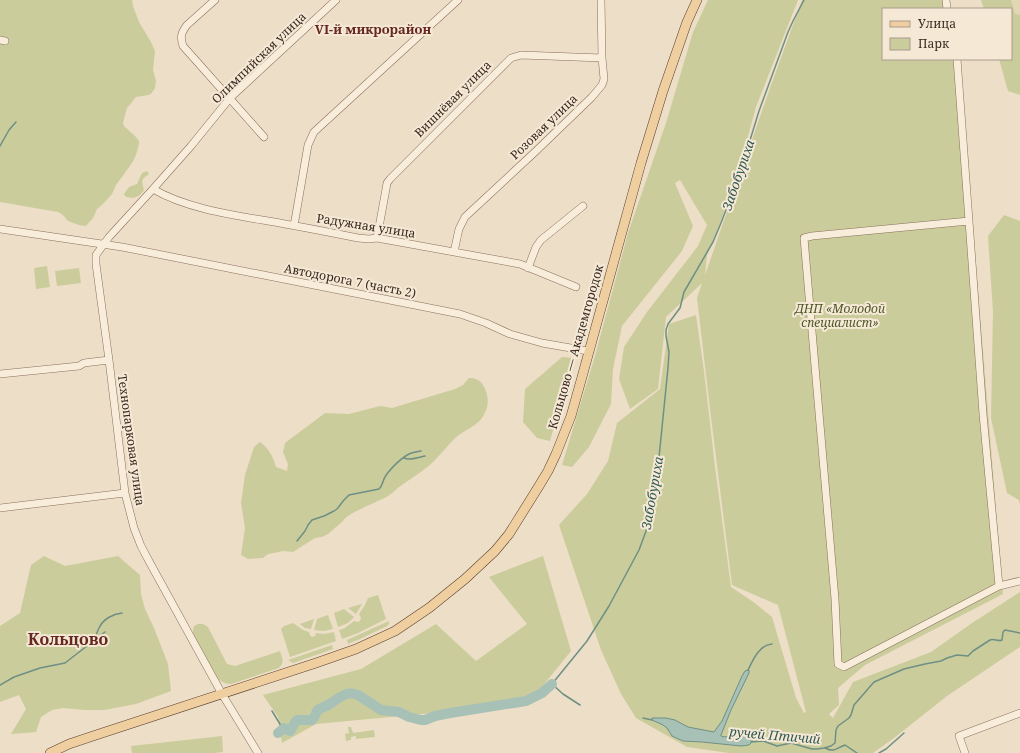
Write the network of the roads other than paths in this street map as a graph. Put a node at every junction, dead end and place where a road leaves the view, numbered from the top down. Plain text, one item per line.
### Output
1 (215, 0) edge
2 (336, 0) edge
3 (458, 0) edge
4 (601, 0) edge
5 (698, 0) edge
6 (602, 58) junction
7 (957, 60) edge
8 (230, 98) junction
9 (264, 137) dead end
10 (153, 189) junction
11 (583, 206) dead end
12 (969, 221) junction
13 (294, 226) junction
14 (0, 229) edge
15 (377, 238) junction
16 (104, 245) junction
17 (454, 252) junction
18 (528, 268) junction
19 (576, 287) dead end
20 (588, 351) junction
21 (109, 360) junction
22 (0, 374) edge
23 (125, 492) junction
24 (0, 508) edge
25 (1020, 581) edge
26 (999, 586) junction
27 (222, 694) junction
28 (1020, 713) edge
29 (50, 753) edge
30 (258, 753) edge
31 (965, 753) edge

1 - 8 street
2 - 8 street, Олимпийская улица
3 - 13 street
4 - 6 street, Розовая улица
5 - 20 main road, Кольцово — Академгородок
6 - 15 street, Вишнёвая улица
6 - 17 street, Розовая улица
7 - 12 street
8 - 9 street
8 - 10 street, Олимпийская улица
10 - 13 street, Радужная улица
10 - 16 street, Технопарковая улица
11 - 18 street
12 - 26 street
12 - 26 street
13 - 15 street, Радужная улица
14 - 16 street, Автодорога 7 (часть 2)
15 - 17 street, Радужная улица
16 - 20 street, Автодорога 7 (часть 2)
16 - 21 street, Технопарковая улица
17 - 18 street, Радужная улица
18 - 19 street, Радужная улица
20 - 27 main road, Кольцово — Академгородок
21 - 22 street
21 - 23 street, Технопарковая улица
23 - 24 street
23 - 27 street, Технопарковая улица
25 - 26 street
27 - 29 main road, Кольцово — Академгородок
27 - 30 street, Технопарковая улица
28 - 31 street

